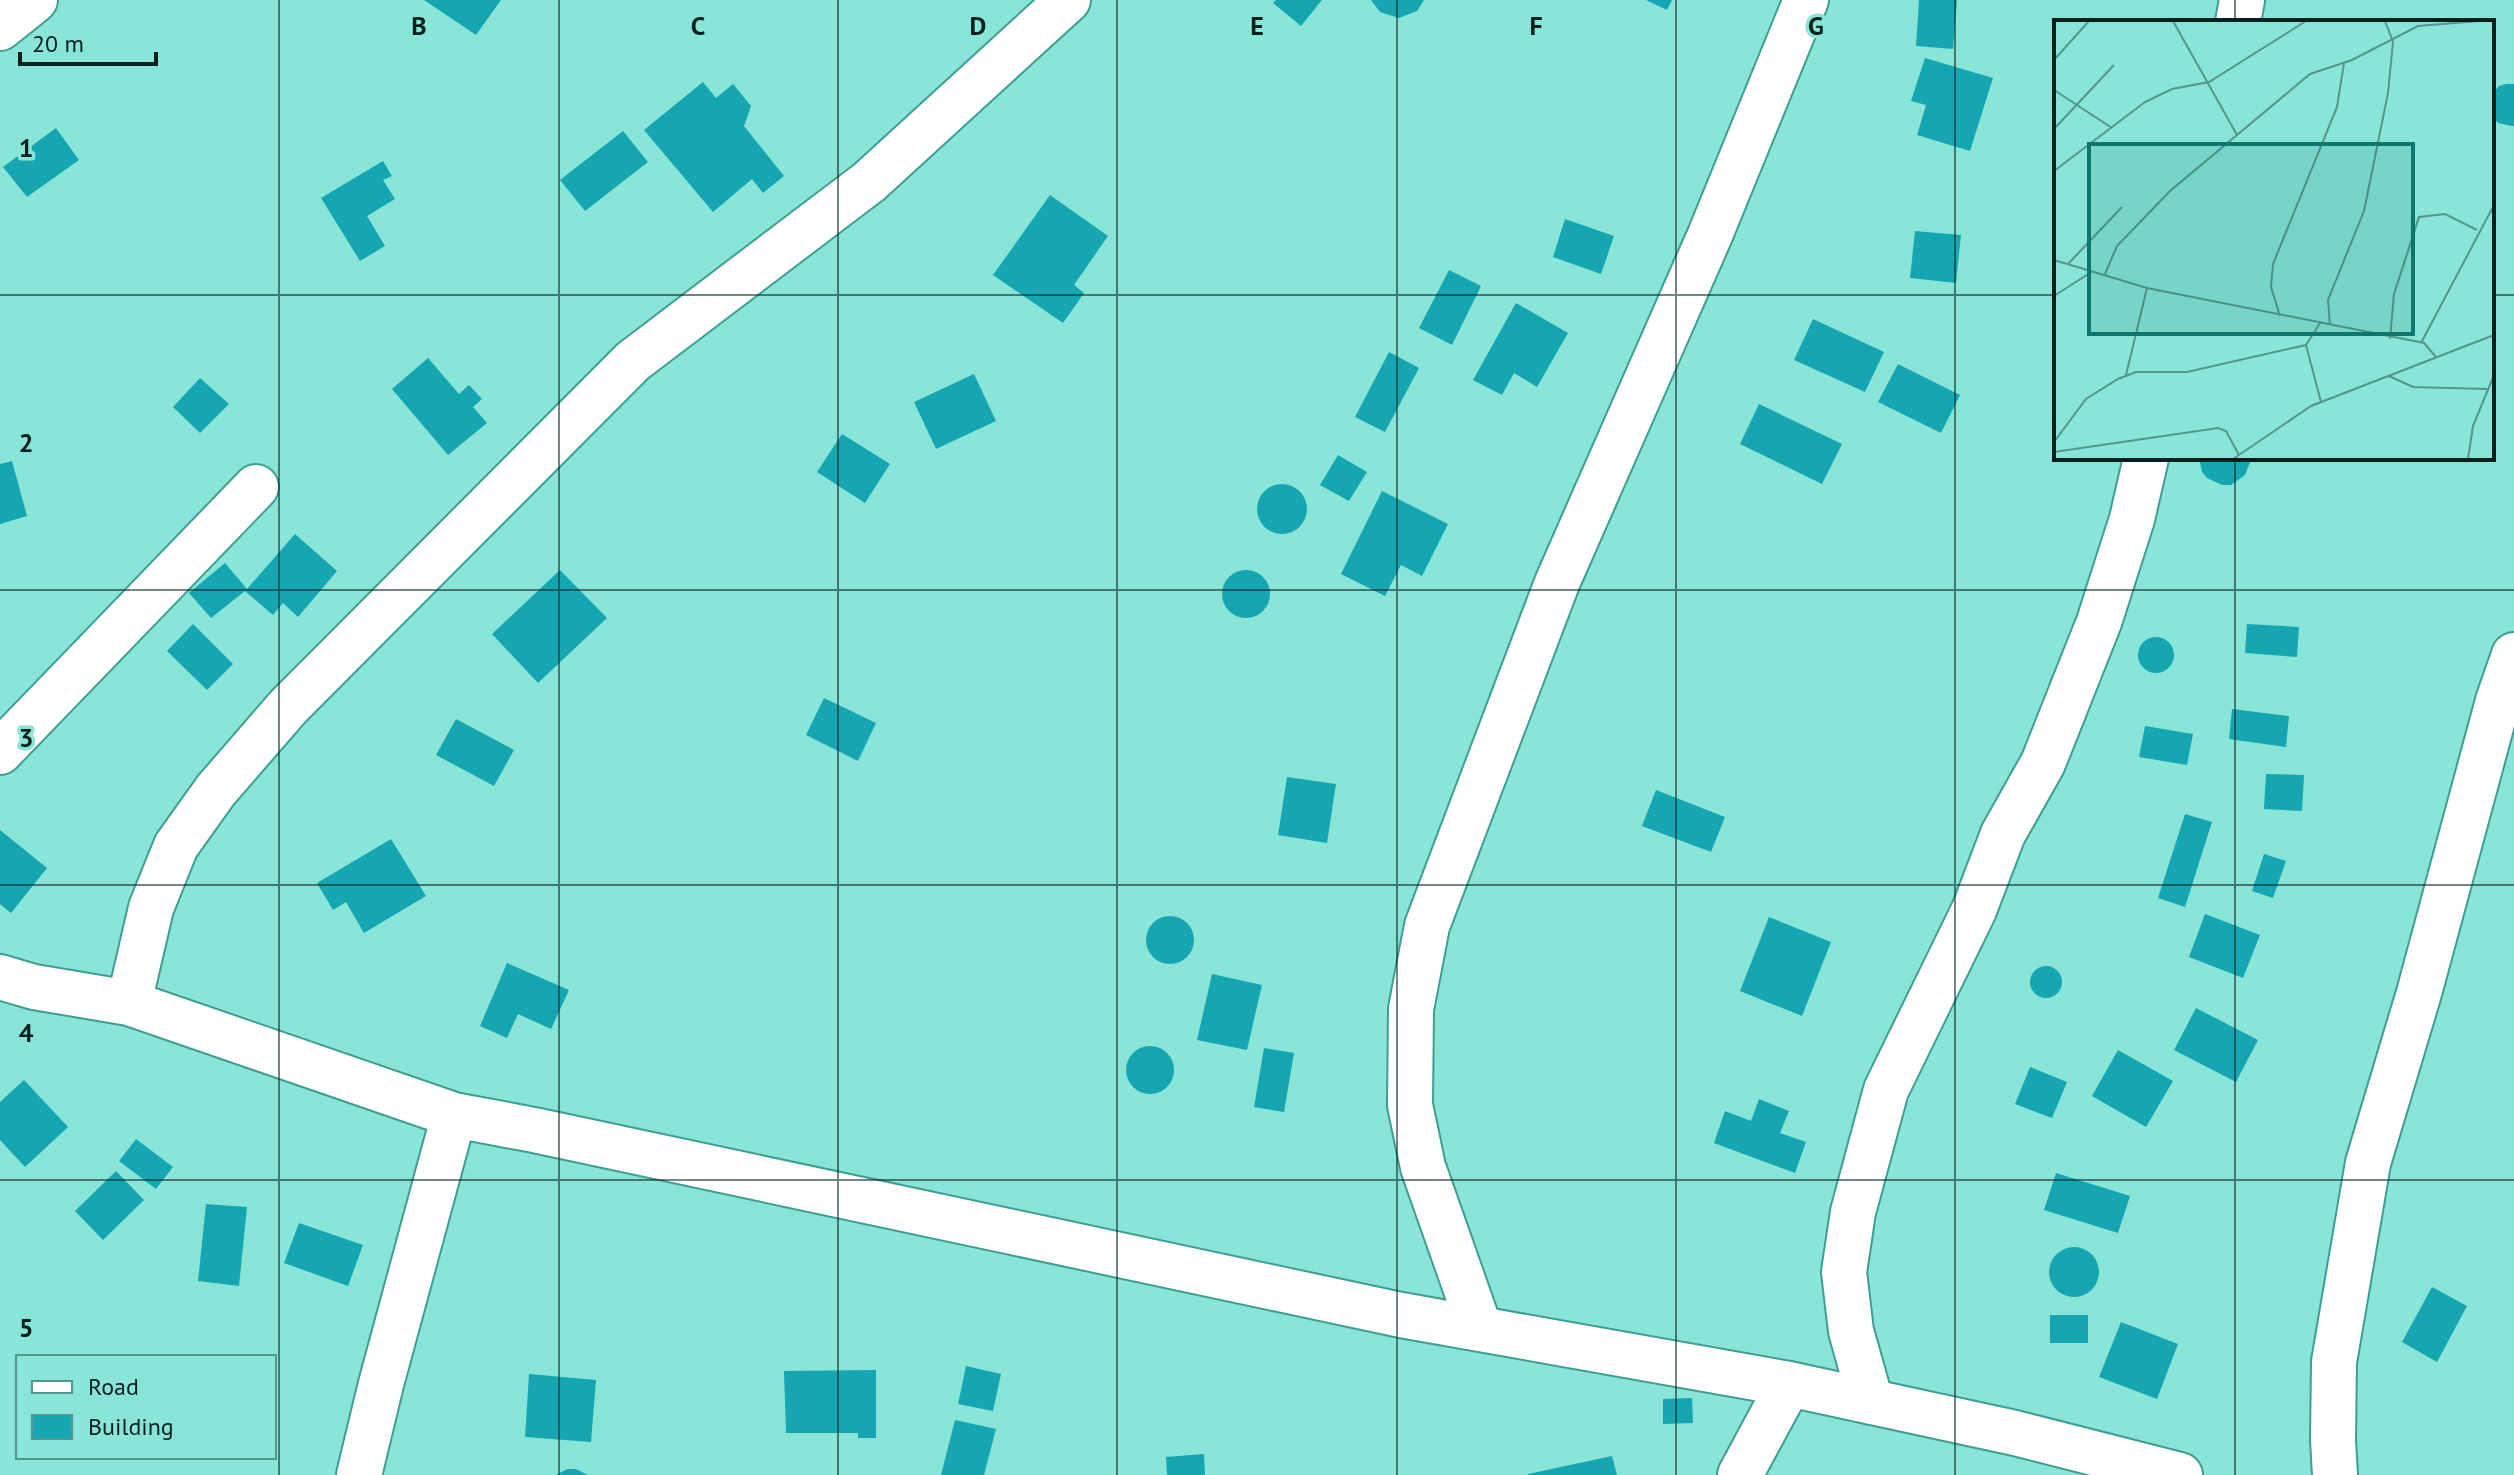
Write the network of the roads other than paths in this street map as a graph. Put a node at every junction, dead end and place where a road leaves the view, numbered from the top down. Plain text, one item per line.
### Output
1 (35, 0) edge
2 (1068, 0) edge
3 (1806, 0) edge
4 (2242, 0) edge
5 (2238, 20) edge
6 (0, 28) edge
7 (2146, 460) edge
8 (256, 487) dead end
9 (2514, 655) edge
10 (0, 752) edge
11 (11, 990) edge
12 (129, 1003) junction
13 (454, 1115) junction
14 (1480, 1329) junction
15 (1789, 1384) junction
16 (1871, 1402) junction
17 (359, 1475) edge
18 (1740, 1475) edge
19 (2180, 1475) edge
20 (2335, 1475) edge

1 - 6 street
2 - 12 street
3 - 14 street
4 - 5 street
7 - 16 street
8 - 10 street
9 - 20 street
11 - 12 street
12 - 13 street
13 - 14 street
13 - 17 street
14 - 15 street
15 - 16 street
15 - 18 street
16 - 19 street

